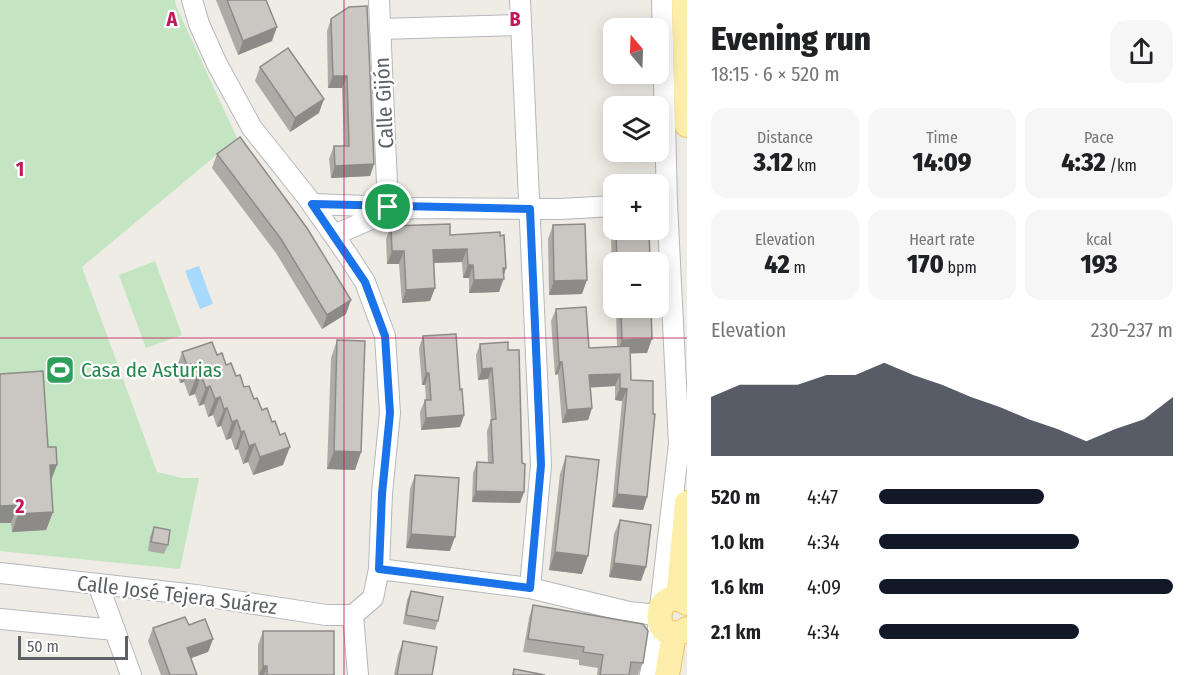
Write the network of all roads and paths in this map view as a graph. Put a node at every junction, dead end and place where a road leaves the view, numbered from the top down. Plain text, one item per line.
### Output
1 (192, 0) edge
2 (379, 0) edge
3 (520, 0) edge
4 (662, 0) edge
5 (684, 0) edge
6 (521, 25) junction
7 (380, 29) junction
8 (687, 125) edge
9 (663, 174) edge
10 (312, 204) junction
11 (603, 206) edge
12 (388, 207) junction
13 (415, 208) junction
14 (530, 209) junction
15 (334, 235) junction
16 (665, 240) edge
17 (687, 503) edge
18 (379, 569) junction
19 (0, 573) edge
20 (98, 584) junction
21 (530, 588) junction
22 (353, 615) junction
23 (672, 616) edge
24 (0, 619) edge
25 (115, 630) junction
26 (131, 675) edge
27 (358, 675) edge
28 (650, 675) edge
29 (667, 675) edge

1 - 10 street
2 - 7 street, Calle Gijón
3 - 6 street
4 - 9 street
5 - 8 main road
6 - 7 street
6 - 14 street
7 - 12 street, Calle Gijón
10 - 12 street
10 - 15 street
11 - 14 street
12 - 13 street
13 - 14 street
13 - 15 street
14 - 21 street
15 - 18 street
16 - 23 street
17 - 23 main road
18 - 21 street
18 - 22 street
19 - 20 street, Calle José Tejera Suárez
20 - 22 street, Calle José Tejera Suárez
20 - 25 street
21 - 23 street
22 - 27 street
23 - 28 street
23 - 29 main road
24 - 25 street, Calle José Tejera Suárez
25 - 26 street

